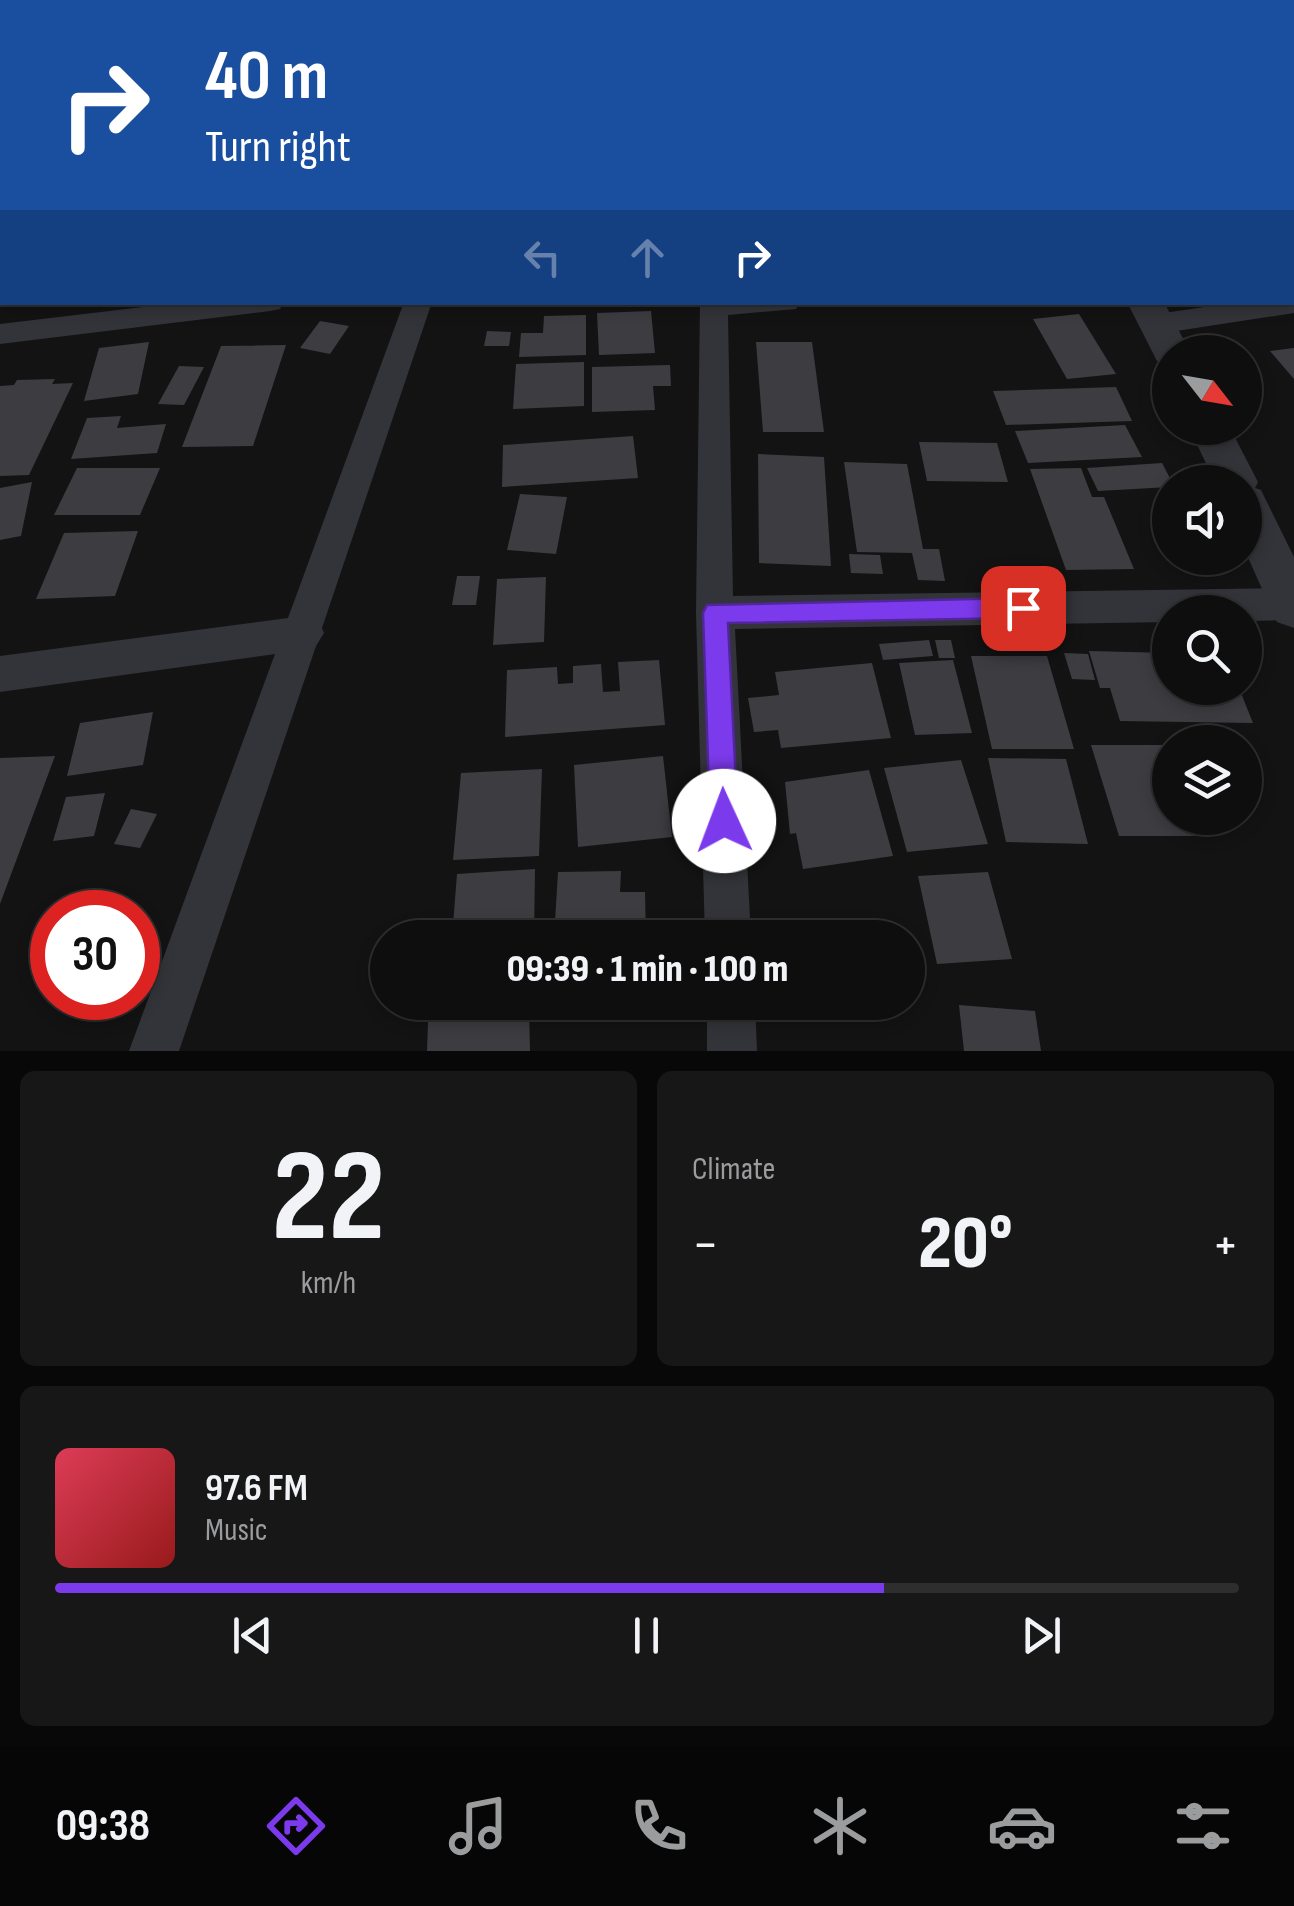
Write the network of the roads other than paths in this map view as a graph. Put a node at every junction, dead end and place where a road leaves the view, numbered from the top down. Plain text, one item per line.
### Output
1 (245, 305) edge
2 (417, 305) edge
3 (714, 305) edge
4 (1288, 305) edge
5 (1158, 326) edge
6 (0, 334) edge
7 (1262, 538) edge
8 (1294, 605) edge
9 (715, 613) junction
10 (304, 633) junction
11 (0, 674) edge
12 (727, 920) edge
13 (731, 1020) edge
14 (154, 1051) edge
15 (732, 1051) edge

1 - 6 street
2 - 10 street
3 - 9 street
4 - 5 street
7 - 8 street
8 - 9 street
9 - 12 street
10 - 11 street
10 - 14 street
13 - 15 street

